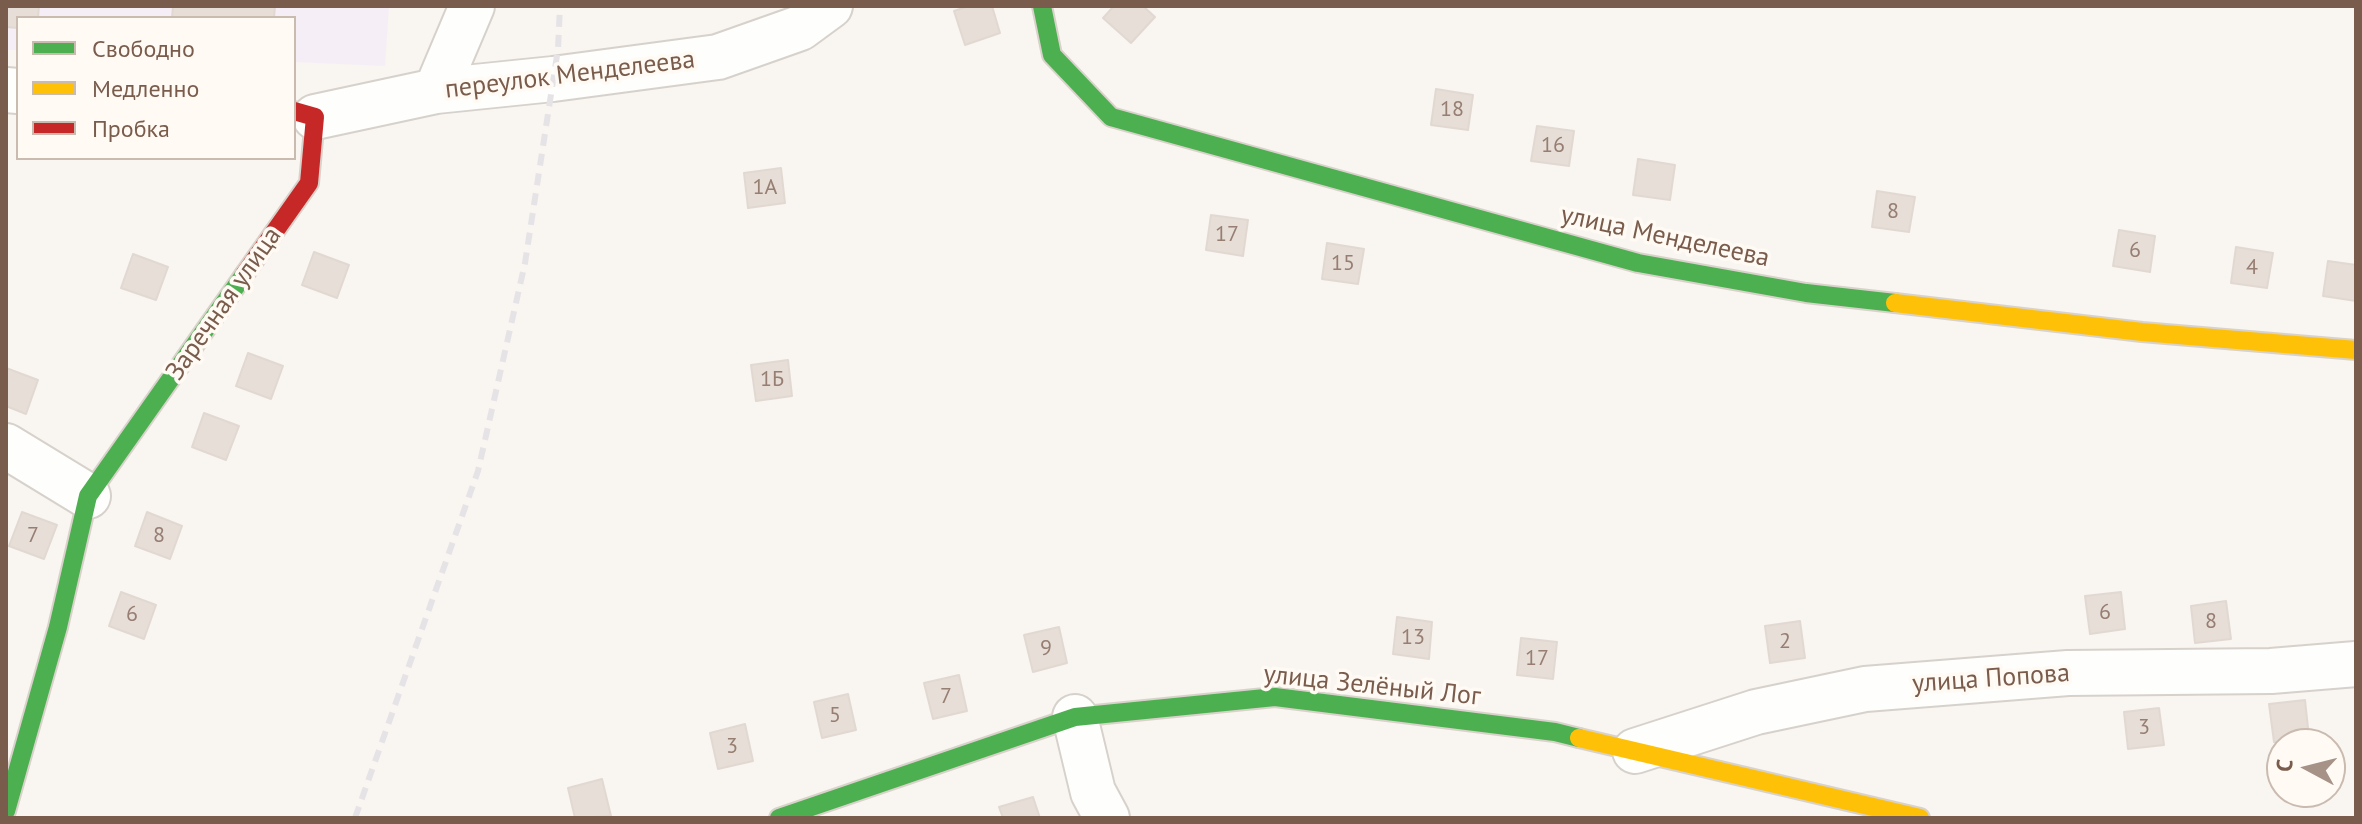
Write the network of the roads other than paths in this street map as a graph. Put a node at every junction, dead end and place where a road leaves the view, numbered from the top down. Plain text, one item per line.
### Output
1 (472, 6) edge
2 (1042, 6) edge
3 (809, 13) edge
4 (436, 91) junction
5 (305, 114) edge
6 (2356, 350) edge
7 (6, 446) edge
8 (88, 496) junction
9 (2356, 664) edge
10 (1075, 717) junction
11 (1635, 751) junction
12 (6, 811) edge
13 (779, 818) edge
14 (1107, 818) edge
15 (1920, 818) edge

1 - 4 street
2 - 6 street, улица Менделеева
3 - 4 street, переулок Менделеева
4 - 5 street, переулок Менделеева
5 - 8 street, Заречная улица
7 - 8 street
8 - 12 street, Заречная улица
9 - 11 street, улица Попова
10 - 11 street, улица Зелёный Лог
10 - 13 street, улица Зелёный Лог
10 - 14 street
11 - 15 street, улица Зелёный Лог

